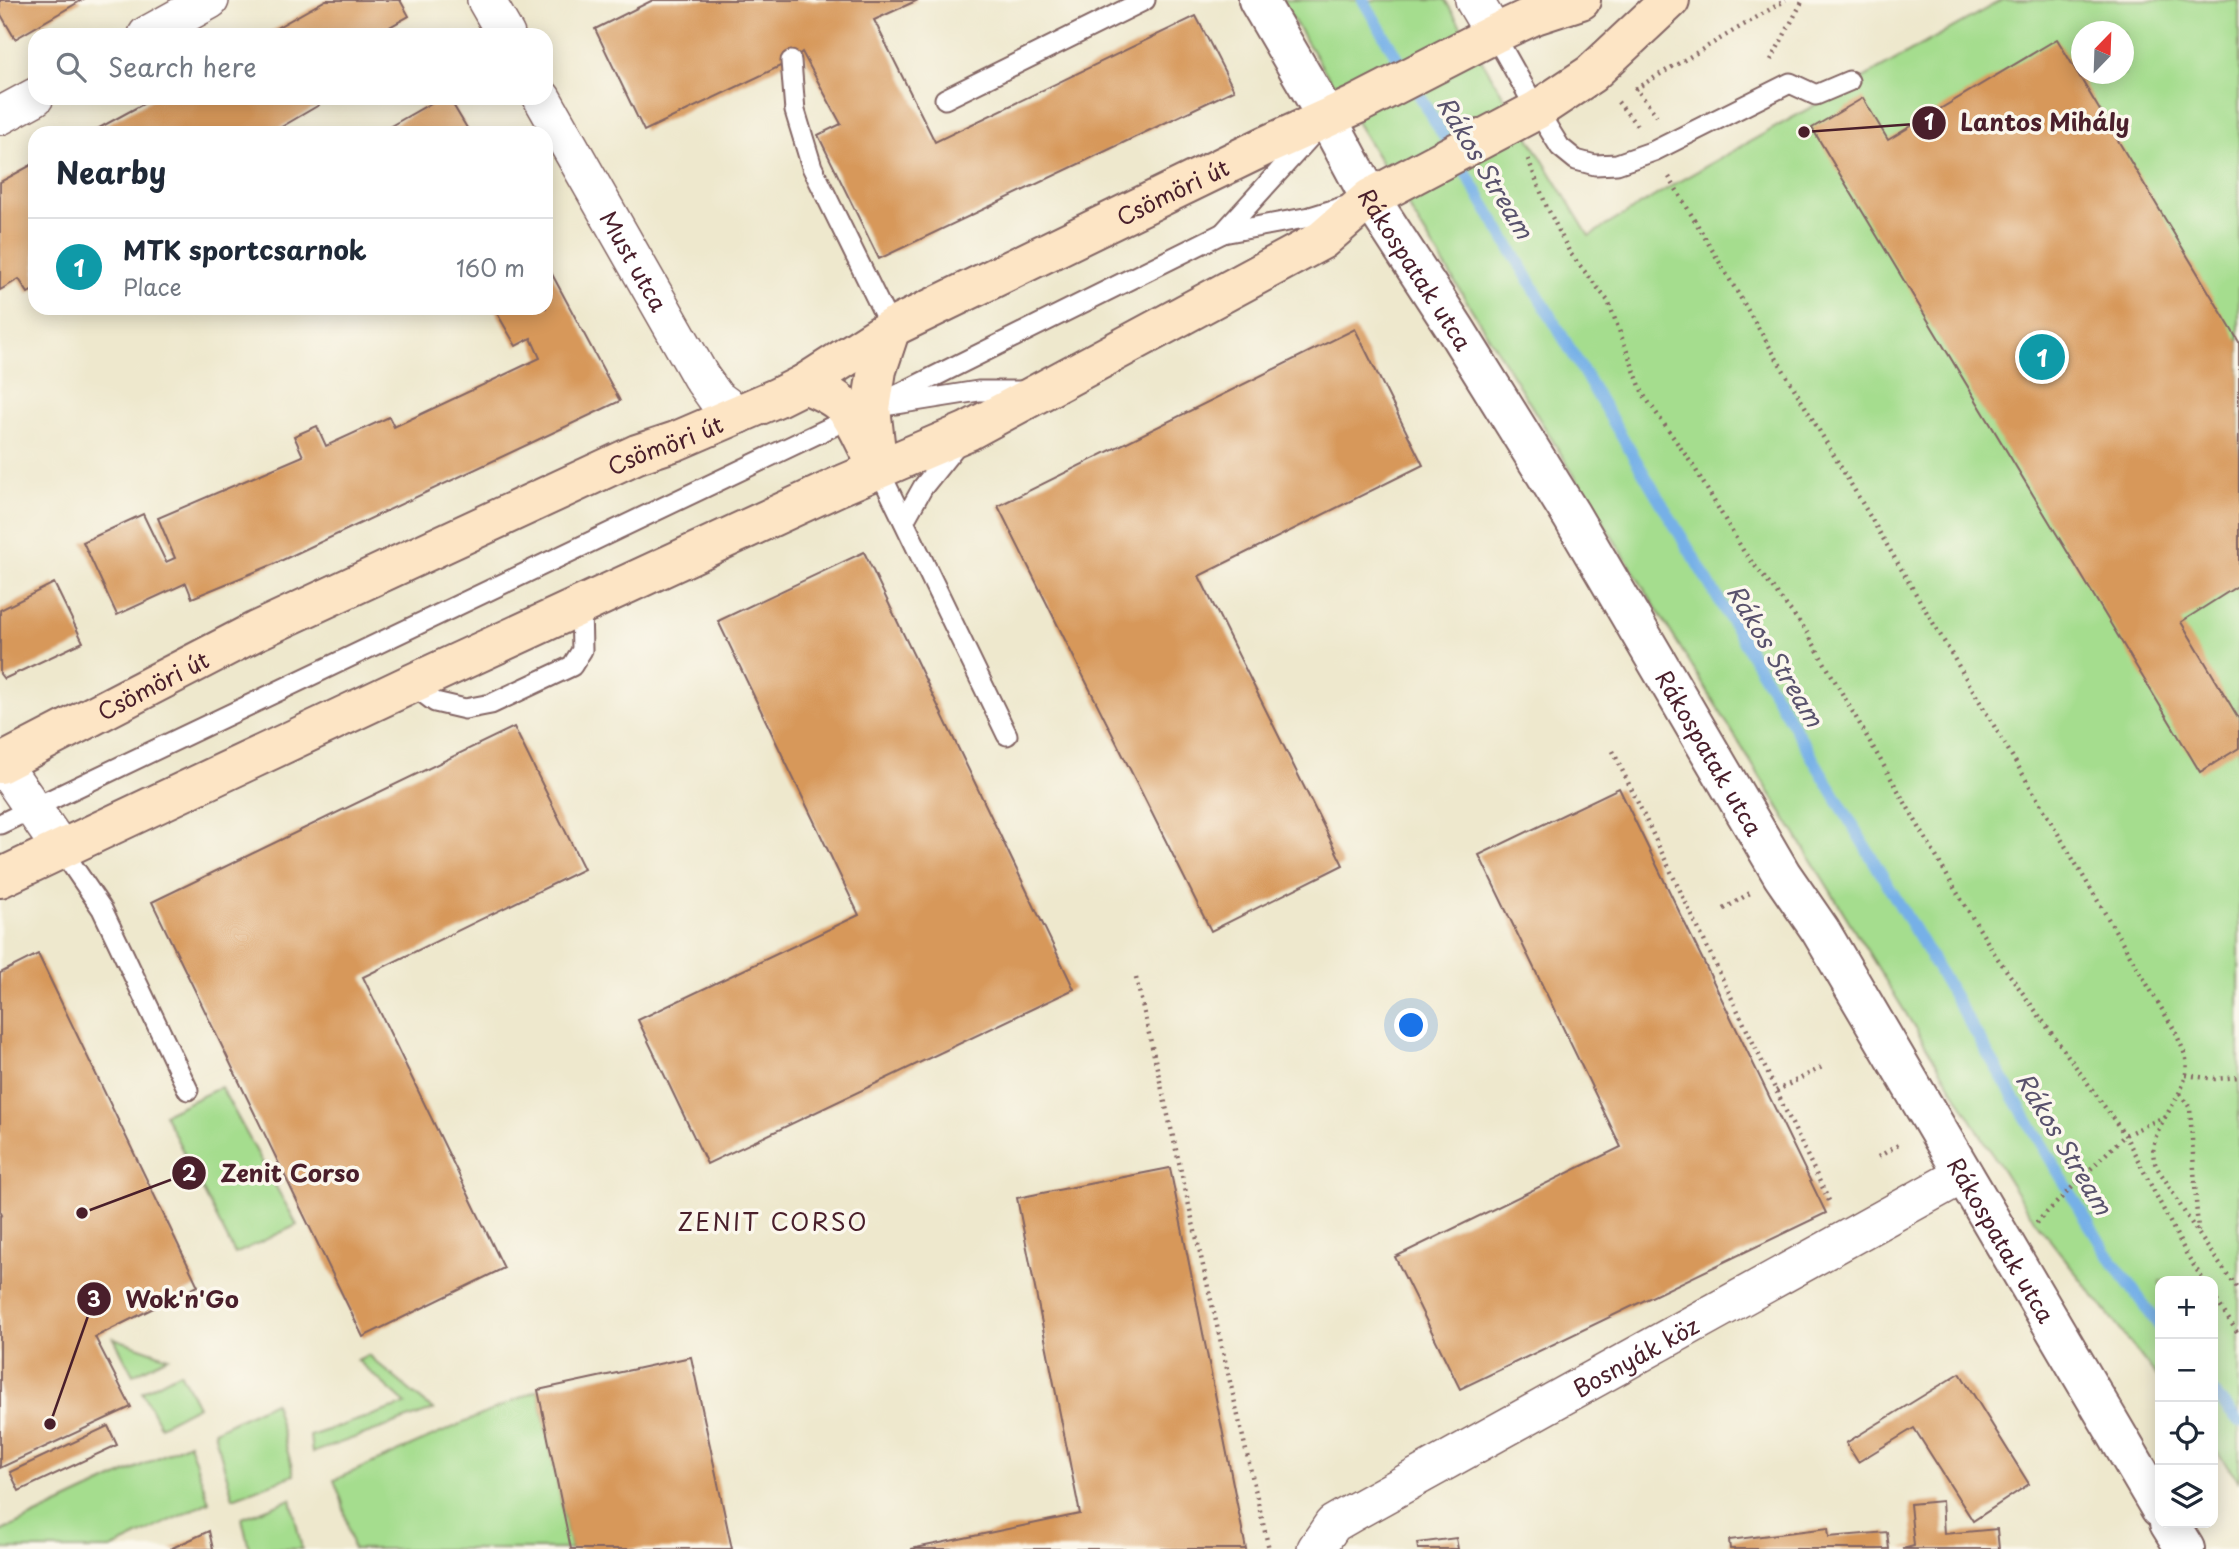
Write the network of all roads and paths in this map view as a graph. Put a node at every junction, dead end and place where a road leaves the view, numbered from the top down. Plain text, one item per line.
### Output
1 (210, 0) edge
2 (486, 0) edge
3 (1146, 0) edge
4 (1258, 0) edge
5 (1474, 0) edge
6 (1581, 0) edge
7 (1670, 0) edge
8 (1786, 0) edge
9 (1804, 0) edge
10 (160, 28) edge
11 (502, 28) edge
12 (1494, 34) junction
13 (1609, 57) junction
14 (791, 61) dead end
15 (1763, 66) dead end
16 (1849, 81) dead end
17 (1637, 89) junction
18 (945, 99) dead end
19 (28, 101) edge
20 (546, 105) edge
21 (1537, 110) junction
22 (1341, 112) junction
23 (0, 116) edge
24 (1654, 151) junction
25 (1526, 156) dead end
26 (1370, 198) junction
27 (1223, 233) junction
28 (891, 328) junction
29 (804, 383) junction
30 (1041, 391) junction
31 (862, 412) junction
32 (739, 415) junction
33 (968, 431) junction
34 (878, 468) junction
35 (904, 521) junction
36 (581, 607) junction
37 (411, 684) junction
38 (1007, 735) dead end
39 (1613, 751) dead end
40 (1, 763) edge
41 (33, 808) junction
42 (0, 824) edge
43 (61, 849) junction
44 (0, 878) edge
45 (1136, 978) dead end
46 (1822, 1068) dead end
47 (2186, 1075) junction
48 (2239, 1077) edge
49 (188, 1090) dead end
50 (1776, 1091) junction
51 (2180, 1092) junction
52 (2166, 1116) junction
53 (2125, 1135) junction
54 (1964, 1174) junction
55 (1836, 1215) dead end
56 (2031, 1228) dead end
57 (2198, 1233) junction
58 (2201, 1276) edge
59 (2239, 1290) edge
60 (2218, 1303) edge
61 (2239, 1335) edge
62 (2171, 1532) edge
63 (1269, 1549) edge
64 (1316, 1549) edge

1 - 10 street
2 - 11 street
3 - 18 lane
4 - 22 street, Rákospatak utca
5 - 12 street
6 - 12 main road, Csömöri út
7 - 13 main road, Csömöri út
8 - 17 path
9 - 15 path
12 - 21 lane
12 - 22 main road, Csömöri út
13 - 17 path
13 - 21 main road, Csömöri út
14 - 28 lane
16 - 24 lane
17 - 24 path
17 - 24 path
19 - 23 street
20 - 32 street, Must utca
21 - 24 lane
21 - 26 main road, Csömöri út
22 - 26 street, Rákospatak utca
22 - 27 lane, Csömöri út
22 - 28 main road, Csömöri út
24 - 47 path
25 - 53 path
26 - 27 lane, Csömöri út
26 - 30 main road, Csömöri út
26 - 54 street, Rákospatak utca
27 - 31 lane, Csömöri út
28 - 29 main road, Csömöri út
28 - 31 main road
29 - 31 main road
29 - 32 main road, Csömöri út
30 - 31 lane, Csömöri út
30 - 33 main road, Csömöri út
31 - 34 main road
31 - 41 lane, Csömöri út
32 - 40 main road, Csömöri út
33 - 34 main road, Csömöri út
33 - 35 lane
34 - 35 lane
34 - 36 main road, Csömöri út
35 - 38 lane
36 - 37 main road, Csömöri út
36 - 37 lane
37 - 43 main road, Csömöri út
39 - 50 path
40 - 41 street
41 - 42 lane, Csömöri út
41 - 43 street
43 - 44 main road, Csömöri út
43 - 49 lane
45 - 63 path
46 - 50 path
47 - 48 path
47 - 51 path
50 - 55 path
51 - 52 path
51 - 57 path
52 - 53 path
52 - 57 path
53 - 56 path
53 - 58 path
54 - 62 street, Rákospatak utca
54 - 64 street, Bosnyák köz
57 - 59 path
60 - 61 path

